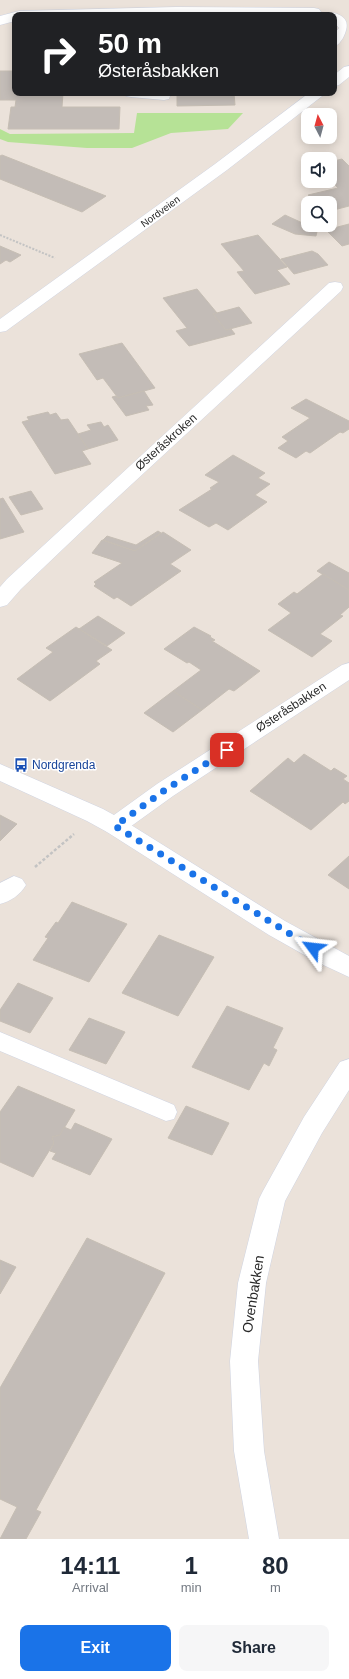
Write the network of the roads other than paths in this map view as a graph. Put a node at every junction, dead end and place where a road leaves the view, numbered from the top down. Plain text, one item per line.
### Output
1 (12, 17) edge
2 (337, 19) edge
3 (0, 21) edge
4 (337, 38) edge
5 (349, 70) edge
6 (337, 80) edge
7 (315, 96) edge
8 (335, 287) dead end
9 (0, 327) edge
10 (0, 600) edge
11 (349, 670) edge
12 (0, 772) edge
13 (115, 826) junction
14 (349, 967) edge
15 (0, 1041) edge
16 (349, 1069) edge
17 (166, 1112) dead end
18 (264, 1539) edge

1 - 3 street
2 - 4 lane
5 - 6 street
7 - 9 street, Nordveien
8 - 10 street, Østeråskroken
11 - 13 street, Østeråsbakken
12 - 13 street
13 - 14 street
15 - 17 lane
16 - 18 street, Ovenbakken

